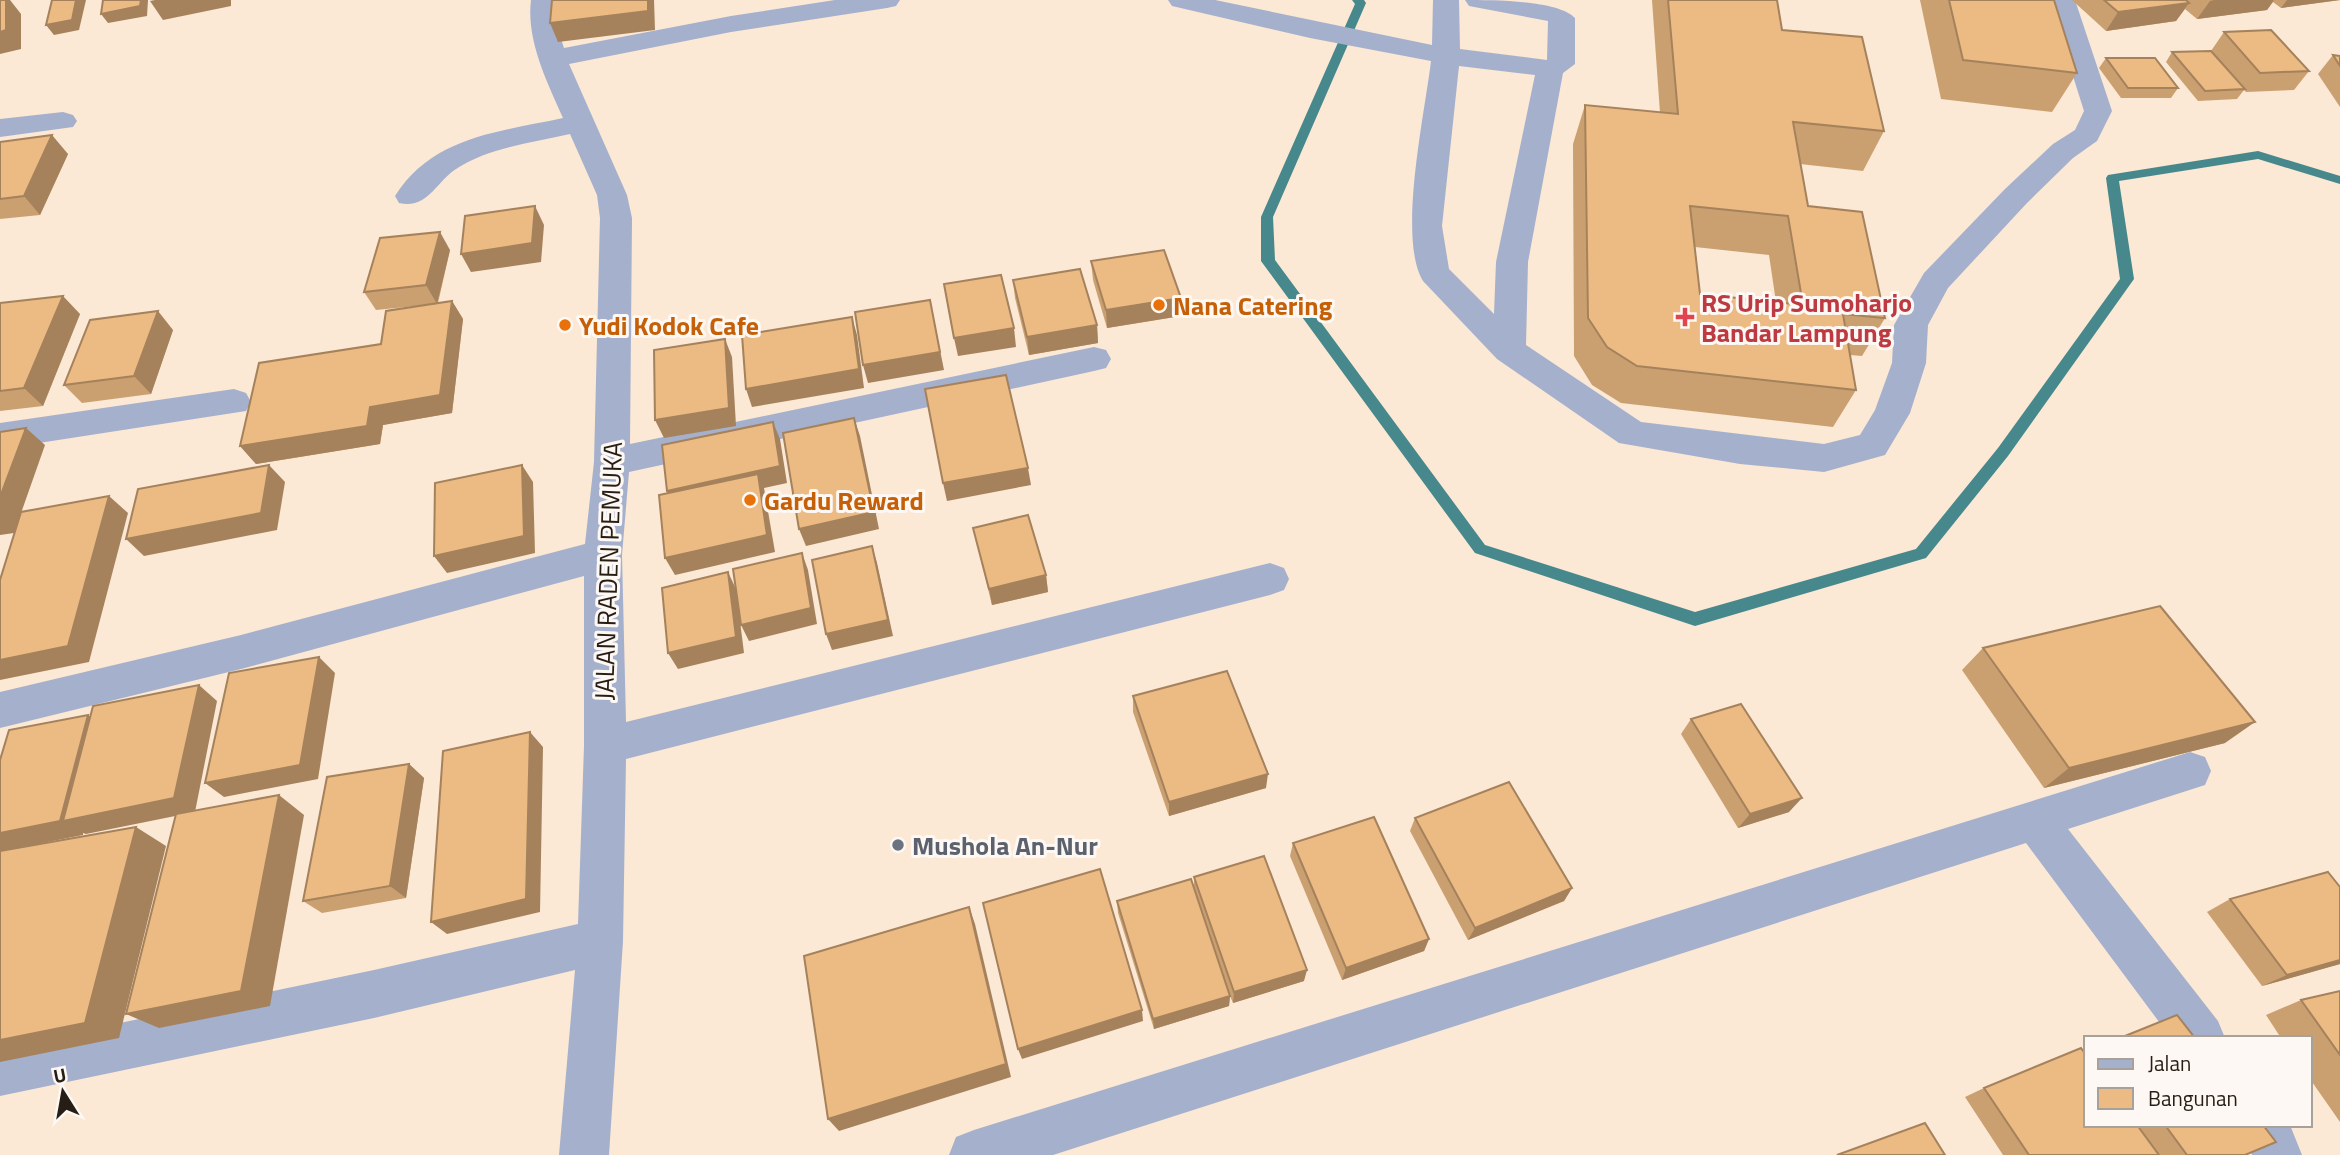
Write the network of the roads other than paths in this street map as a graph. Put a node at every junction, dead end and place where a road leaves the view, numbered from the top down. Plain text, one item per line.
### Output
1 (544, 0) edge
2 (887, 0) edge
3 (1181, 0) edge
4 (1446, 0) edge
5 (1478, 0) edge
6 (2063, 0) edge
7 (844, 3) edge
8 (1446, 56) junction
9 (556, 58) junction
10 (1550, 69) junction
11 (63, 121) dead end
12 (580, 123) junction
13 (0, 128) edge
14 (410, 195) dead end
15 (1509, 350) junction
16 (1094, 359) dead end
17 (234, 402) dead end
18 (0, 436) edge
19 (612, 462) junction
20 (603, 555) junction
21 (1270, 579) dead end
22 (0, 710) edge
23 (605, 746) junction
24 (2190, 771) edge
25 (2034, 819) junction
26 (600, 941) junction
27 (2199, 1036) edge
28 (0, 1072) edge
29 (2265, 1127) edge
30 (1026, 1148) edge
31 (584, 1155) edge
32 (974, 1155) edge
33 (2277, 1155) edge

1 - 9 street, JALAN RADEN PEMUKA
2 - 7 street
3 - 8 street
4 - 8 street
5 - 10 street
6 - 15 street
7 - 9 street
8 - 10 street
8 - 15 street
9 - 12 street, JALAN RADEN PEMUKA
10 - 15 street
11 - 13 street
12 - 14 street
12 - 19 street, JALAN RADEN PEMUKA
16 - 19 street
17 - 18 street
19 - 20 street, JALAN RADEN PEMUKA
20 - 22 street
20 - 23 street, JALAN RADEN PEMUKA
21 - 23 street
23 - 26 street, JALAN RADEN PEMUKA
24 - 25 street
25 - 27 street
25 - 30 street
26 - 28 street
26 - 31 street, JALAN RADEN PEMUKA
29 - 33 street
30 - 32 street

